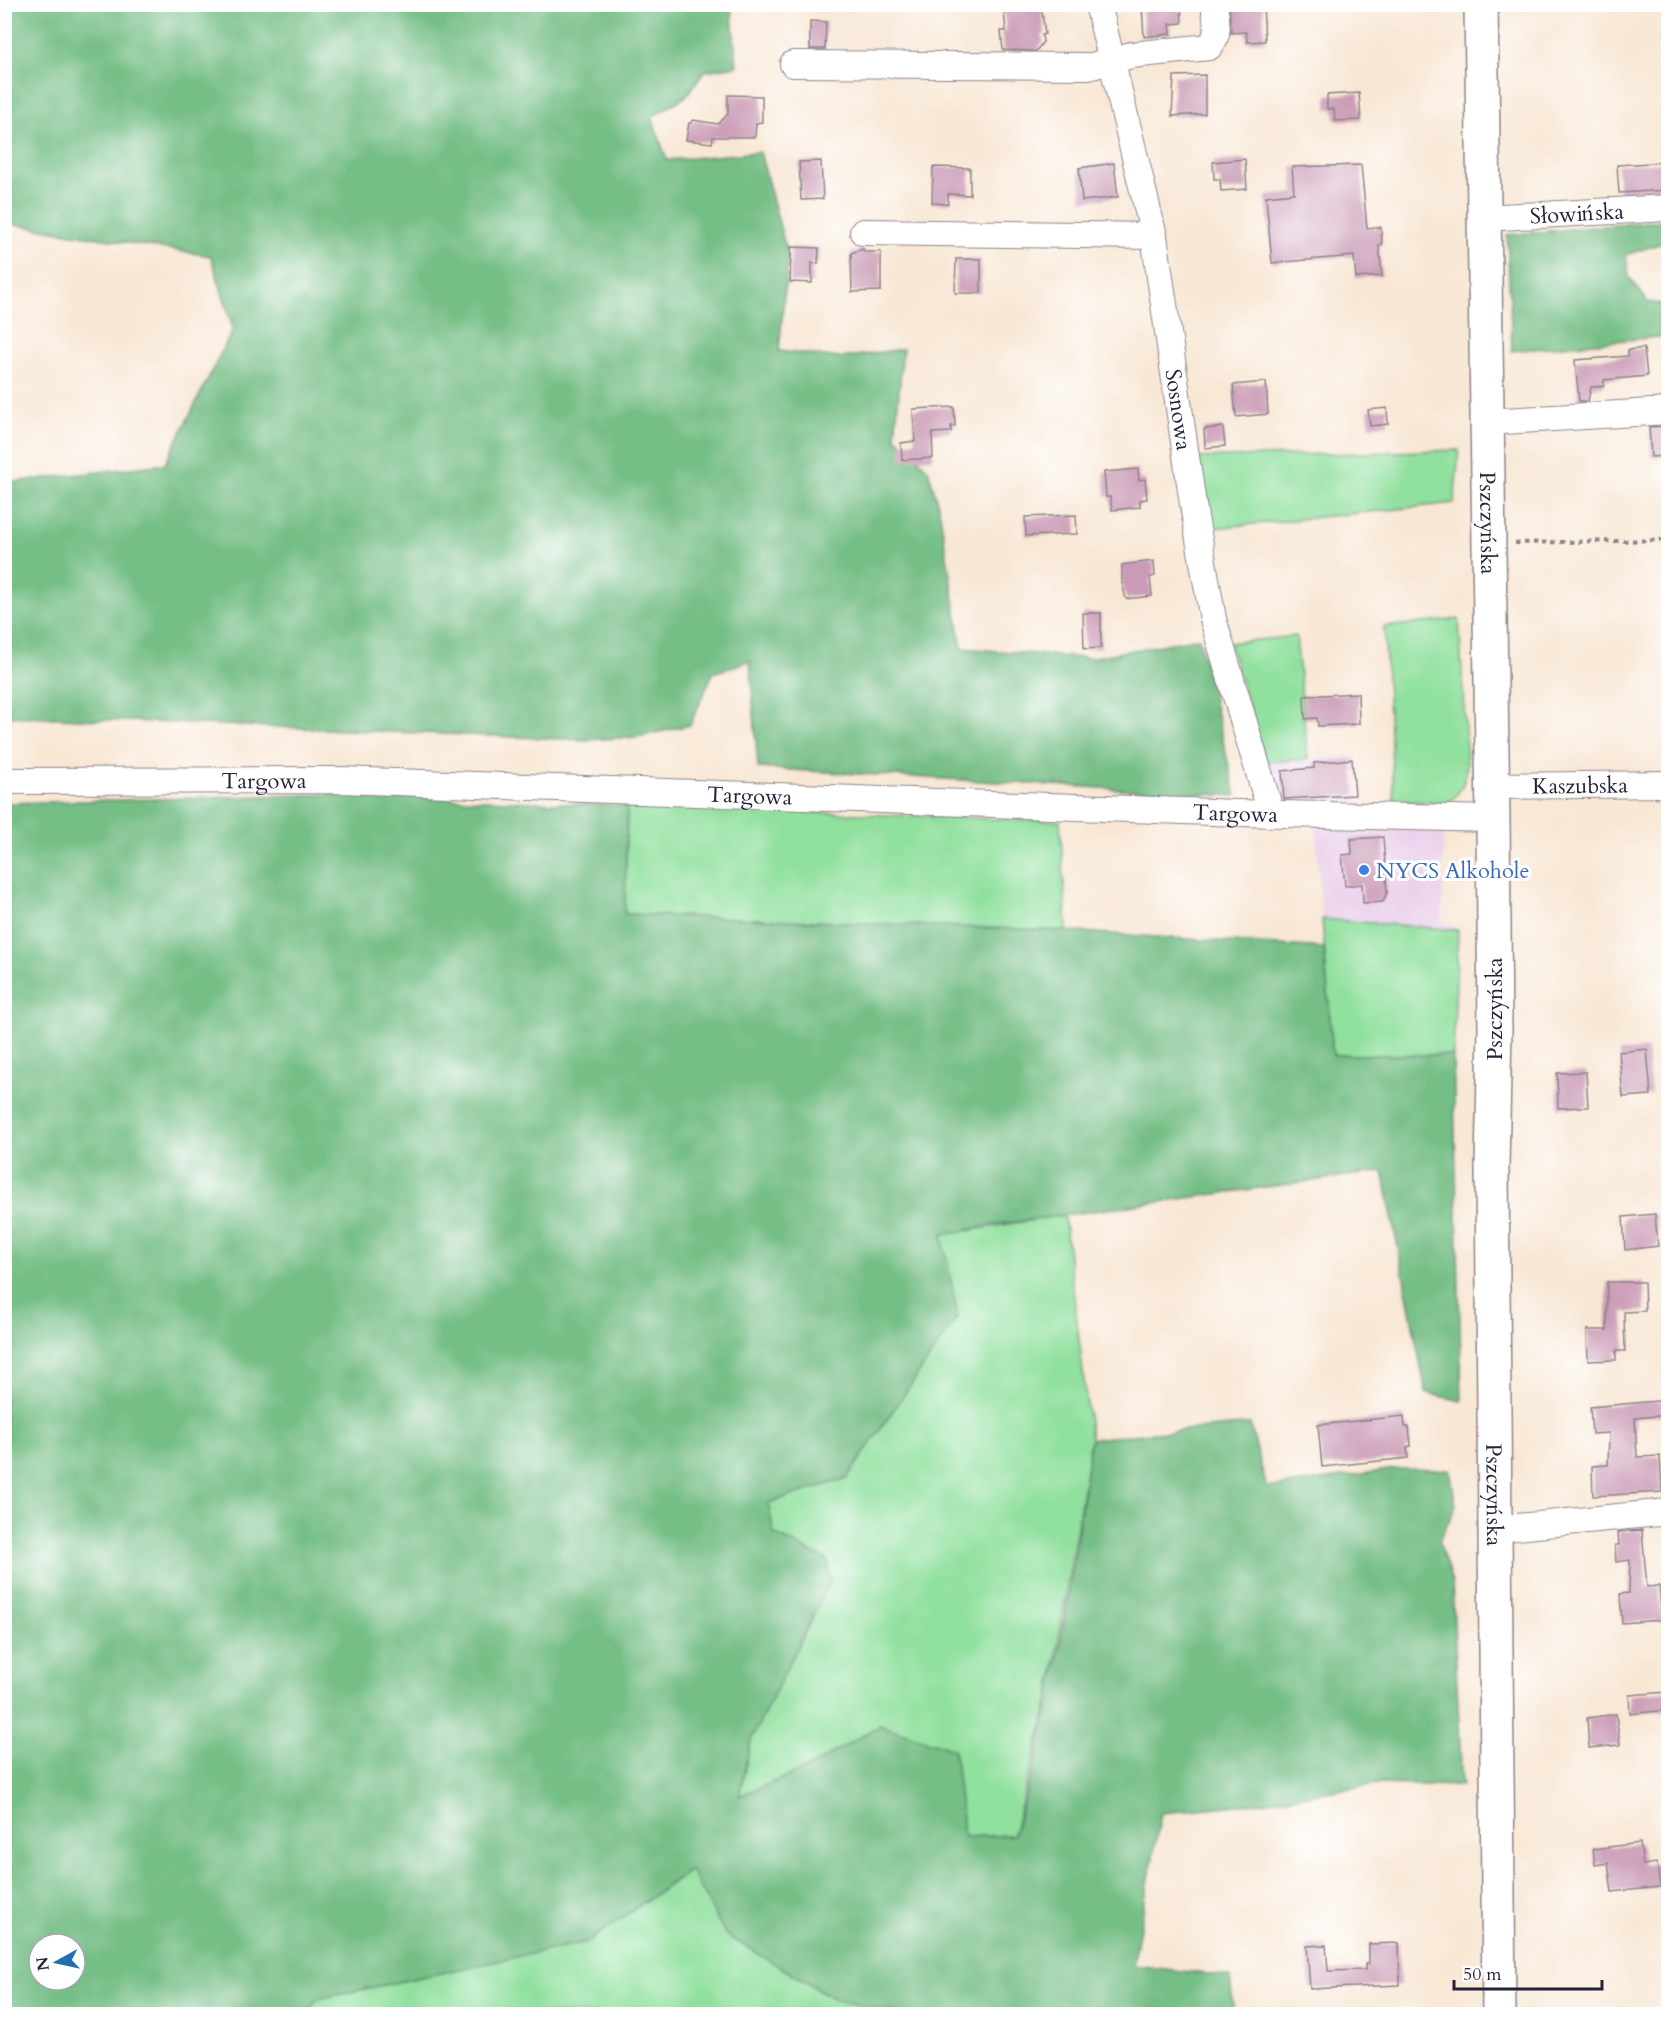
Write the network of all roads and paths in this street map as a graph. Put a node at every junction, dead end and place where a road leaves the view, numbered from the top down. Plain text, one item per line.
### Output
1 (1098, 4) edge
2 (1214, 4) edge
3 (1481, 4) edge
4 (1113, 62) junction
5 (793, 64) dead end
6 (1668, 208) edge
7 (1484, 218) junction
8 (863, 232) dead end
9 (1154, 236) junction
10 (1668, 411) edge
11 (1487, 422) junction
12 (1668, 540) edge
13 (1487, 543) junction
14 (4, 781) edge
15 (1668, 784) edge
16 (1493, 786) junction
17 (1271, 813) junction
18 (1493, 819) junction
19 (1668, 1512) edge
20 (1497, 1528) junction
21 (1500, 2014) edge

1 - 4 street, Sosnowa
2 - 4 street
3 - 7 main road, Pszczyńska
4 - 5 street
4 - 9 street, Sosnowa
6 - 7 street, Słowińska
7 - 11 main road, Pszczyńska
8 - 9 street
9 - 17 street, Sosnowa
10 - 11 street
11 - 13 main road, Pszczyńska
12 - 13 path
13 - 16 main road, Pszczyńska
14 - 17 street, Targowa
15 - 16 street, Kaszubska
16 - 18 main road, Pszczyńska
17 - 18 street, Targowa
18 - 20 main road, Pszczyńska
19 - 20 street
20 - 21 main road, Pszczyńska

